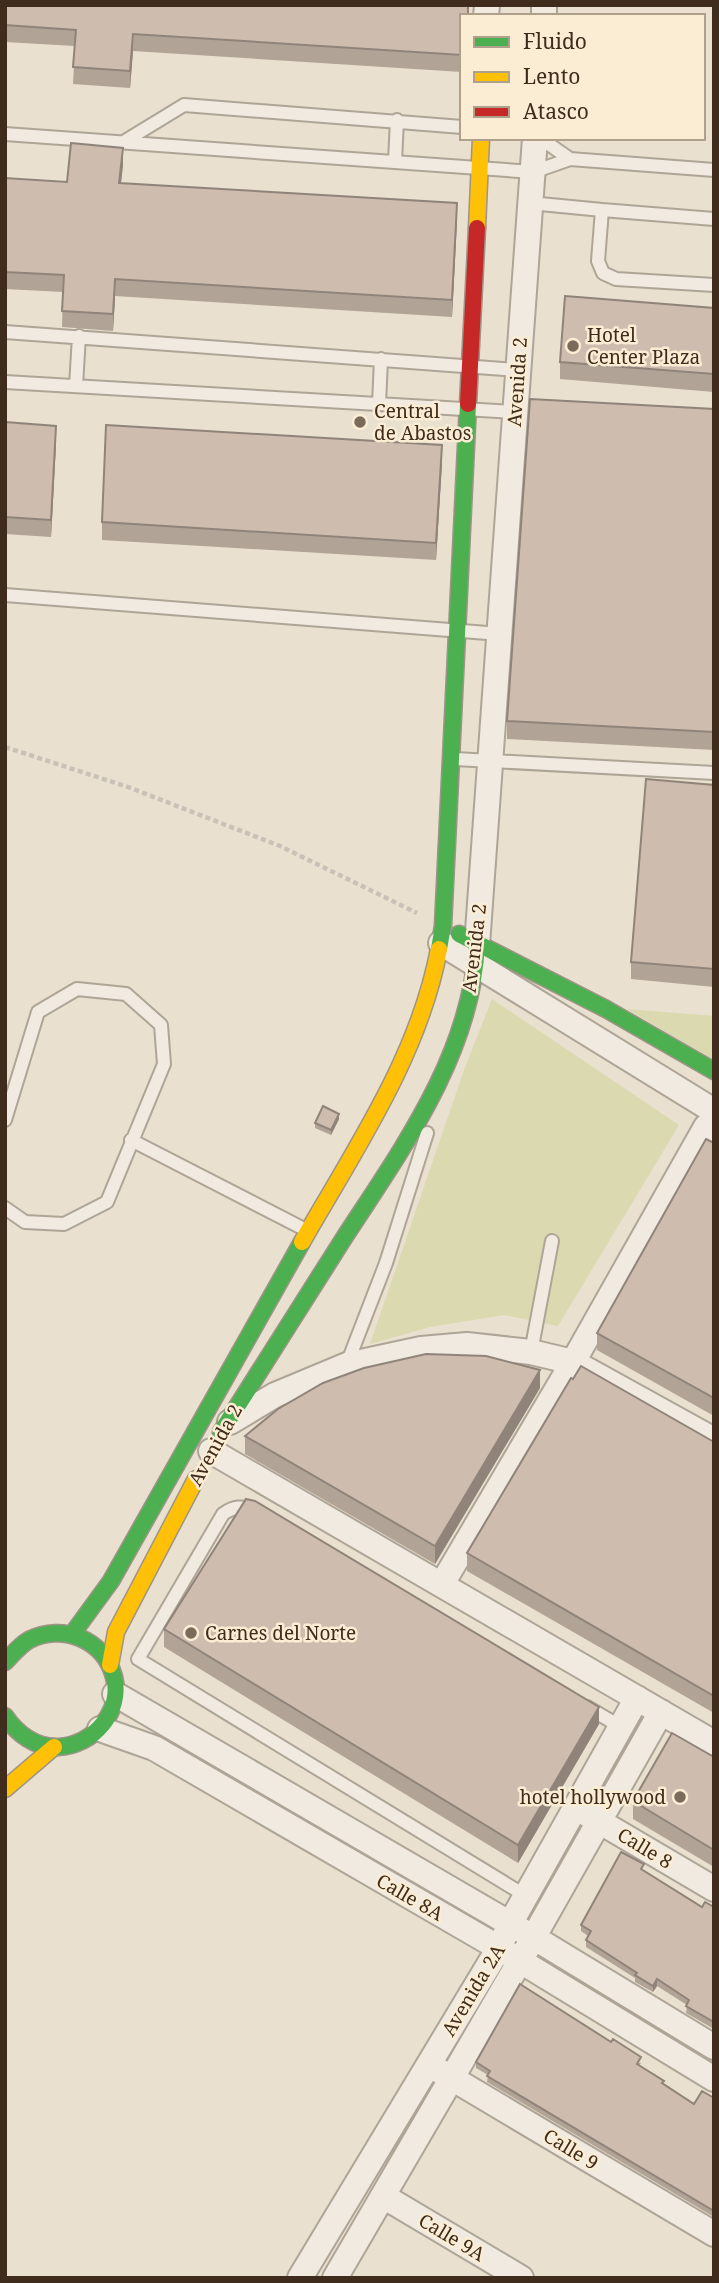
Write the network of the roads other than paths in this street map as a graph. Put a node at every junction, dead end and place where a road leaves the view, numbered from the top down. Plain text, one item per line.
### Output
1 (397, 120) junction
2 (460, 127) edge
3 (5, 134) edge
4 (481, 140) edge
5 (537, 140) edge
6 (540, 140) edge
7 (124, 142) junction
8 (570, 159) junction
9 (395, 161) junction
10 (479, 167) junction
11 (714, 170) edge
12 (533, 172) junction
13 (530, 203) junction
14 (602, 210) junction
15 (714, 219) edge
16 (714, 285) edge
17 (5, 332) edge
18 (79, 336) junction
19 (381, 359) junction
20 (470, 366) junction
21 (519, 370) junction
22 (5, 382) edge
23 (76, 386) junction
24 (379, 404) junction
25 (467, 409) junction
26 (515, 412) junction
27 (5, 595) edge
28 (457, 630) junction
29 (500, 634) junction
30 (451, 759) junction
31 (491, 761) junction
32 (714, 773) edge
33 (442, 934) junction
34 (477, 955) junction
35 (449, 1060) junction
36 (714, 1070) edge
37 (714, 1111) edge
38 (5, 1121) edge
39 (714, 1131) edge
40 (131, 1140) junction
41 (5, 1208) edge
42 (308, 1231) junction
43 (552, 1241) dead end
44 (531, 1352) junction
45 (573, 1362) junction
46 (347, 1365) junction
47 (224, 1426) junction
48 (714, 1440) edge
49 (211, 1451) junction
50 (270, 1517) edge
51 (442, 1584) junction
52 (73, 1633) junction
53 (5, 1662) edge
54 (122, 1673) junction
55 (637, 1698) junction
56 (574, 1699) edge
57 (661, 1712) junction
58 (6, 1719) edge
59 (621, 1727) junction
60 (100, 1729) junction
61 (714, 1743) edge
62 (54, 1747) junction
63 (5, 1788) edge
64 (576, 1808) junction
65 (599, 1822) junction
66 (714, 1889) edge
67 (526, 1896) junction
68 (510, 1924) junction
69 (533, 1937) junction
70 (499, 1948) junction
71 (520, 1961) junction
72 (714, 2047) edge
73 (429, 2064) junction
74 (452, 2078) junction
75 (714, 2080) edge
76 (383, 2196) junction
77 (714, 2234) edge
78 (300, 2278) edge
79 (335, 2278) edge
80 (521, 2278) edge

1 - 2 lane
1 - 7 lane
1 - 9 lane
3 - 7 lane
4 - 10 street, Avenida 2
5 - 12 street, Avenida 2
6 - 8 lane
7 - 9 lane
8 - 11 lane
8 - 12 lane
9 - 10 lane
10 - 12 lane
10 - 20 street, Avenida 2
12 - 13 street, Avenida 2
13 - 14 lane
13 - 21 street, Avenida 2
14 - 15 lane
14 - 16 lane
17 - 18 lane
18 - 19 lane
18 - 23 lane
19 - 20 lane
19 - 24 lane
20 - 21 lane
20 - 25 street, Avenida 2
21 - 26 street, Avenida 2
22 - 23 lane
23 - 24 lane
24 - 25 lane
25 - 26 lane
25 - 28 street, Avenida 2
26 - 29 street, Avenida 2
27 - 28 lane
28 - 29 lane
28 - 30 street, Avenida 2
29 - 31 street, Avenida 2
30 - 31 lane
30 - 33 street, Avenida 2
31 - 32 lane
31 - 34 street, Avenida 2
33 - 34 street
33 - 42 street, Avenida 2
34 - 35 street, Avenida 2
34 - 36 street
34 - 37 street
35 - 46 lane
35 - 47 street, Avenida 2
38 - 40 lane
39 - 45 street
40 - 41 lane
40 - 42 lane
42 - 52 street, Avenida 2
43 - 44 lane
44 - 45 street
44 - 46 street
45 - 48 street
45 - 51 street
46 - 47 street
47 - 49 street, Avenida 2
49 - 51 street
49 - 54 street, Avenida 2
50 - 54 lane
51 - 55 street
52 - 53 street
52 - 54 street
54 - 60 street, Avenida 2
54 - 67 lane
54 - 68 street, Calle 8A
55 - 57 street
55 - 59 street, Avenida 2A
56 - 59 lane
57 - 61 street
57 - 65 street, Avenida 2A
58 - 62 street
59 - 64 street, Avenida 2A
60 - 62 street
60 - 70 street, Calle 8A
62 - 63 street
64 - 65 street, Calle 8
64 - 67 street, Avenida 2A
65 - 66 street, Calle 8
65 - 69 street, Avenida 2A
67 - 68 street, Avenida 2A
68 - 69 street, Calle 8A
68 - 70 street, Avenida 2A
69 - 71 street, Avenida 2A
69 - 72 street, Calle 8A
70 - 71 street, Calle 8A
70 - 73 street, Avenida 2A
71 - 74 street, Avenida 2A
71 - 75 street, Calle 8A
73 - 74 street, Calle 9
73 - 78 street, Avenida 2A
74 - 76 street, Avenida 2A
74 - 77 street, Calle 9
76 - 79 street, Avenida 2A
76 - 80 street, Calle 9A

